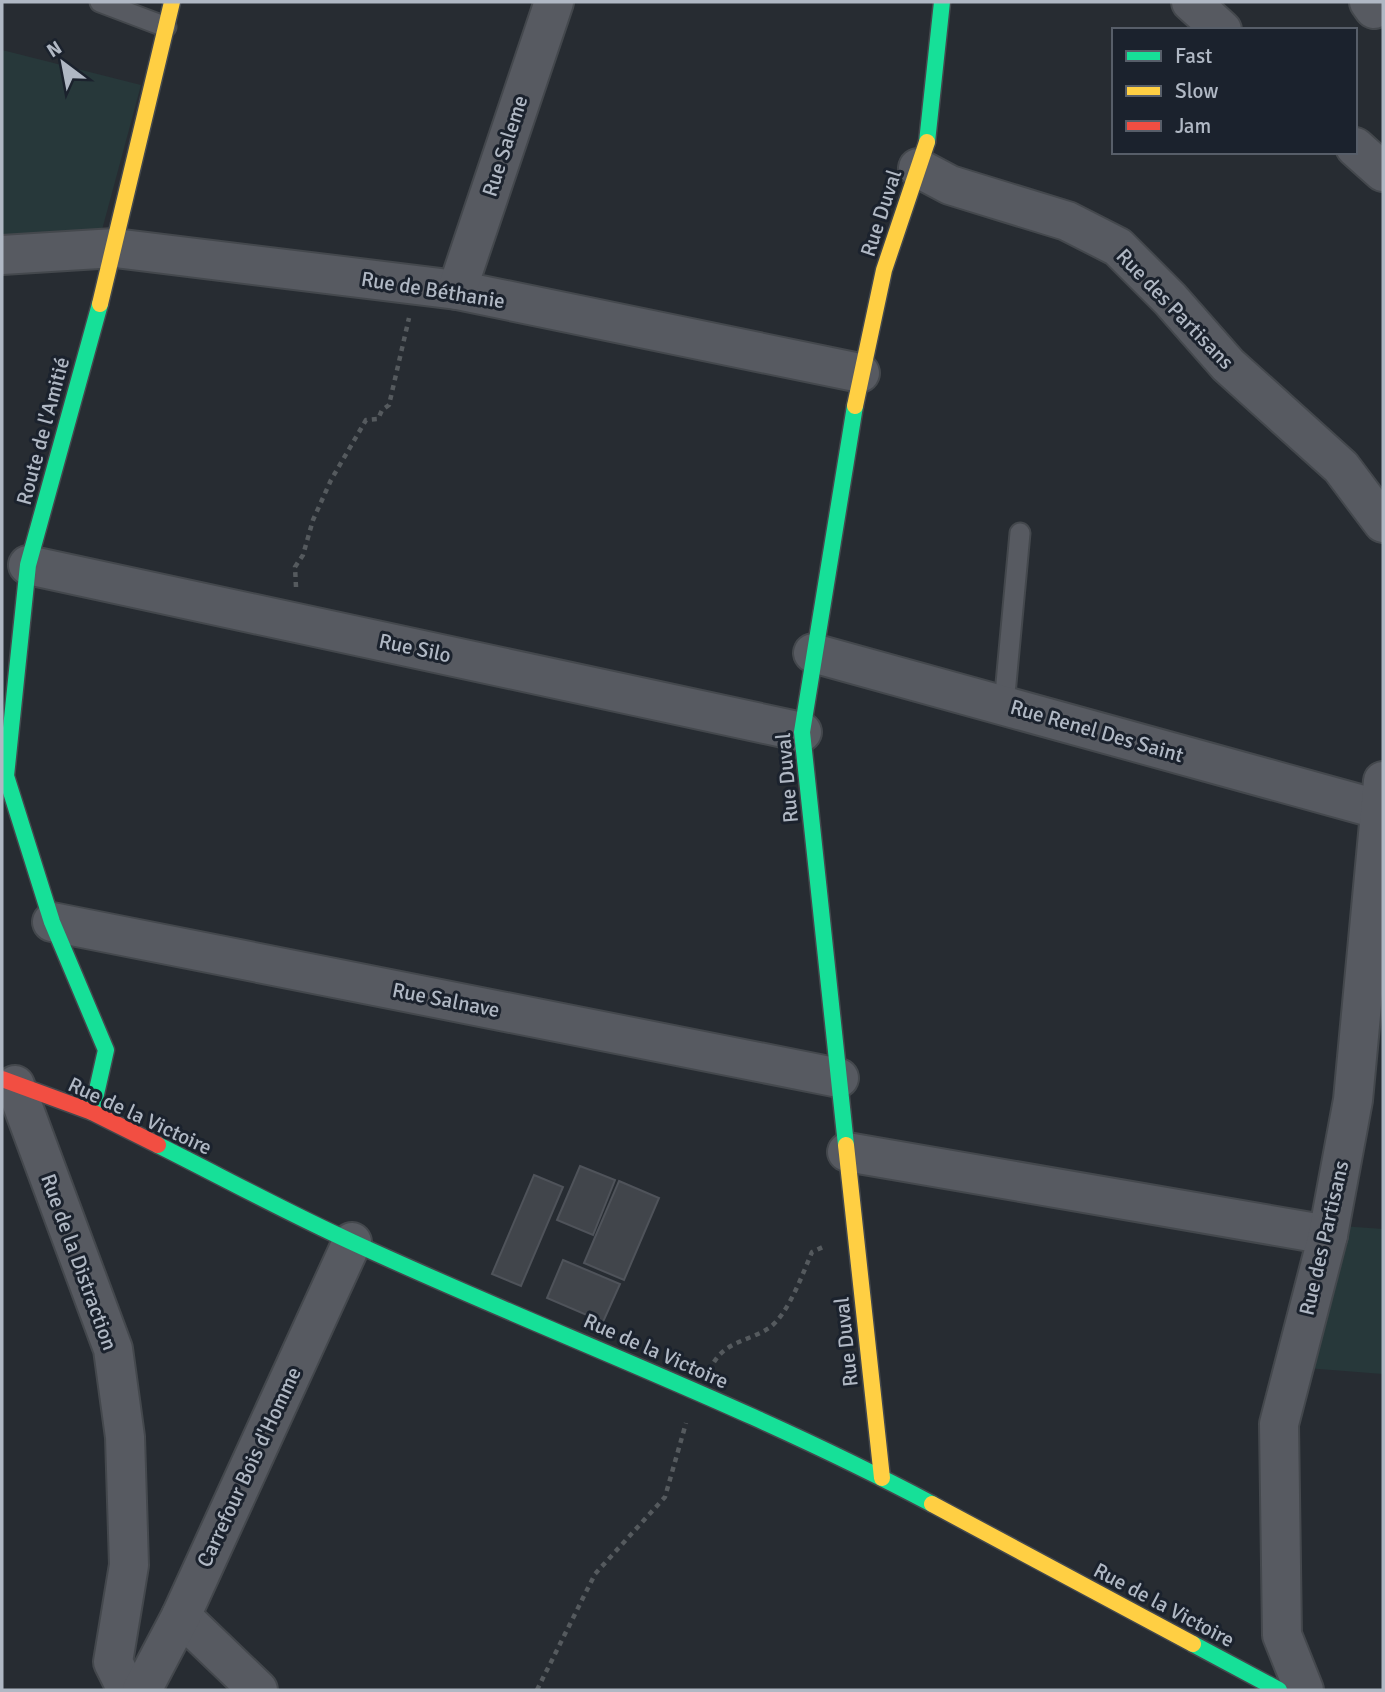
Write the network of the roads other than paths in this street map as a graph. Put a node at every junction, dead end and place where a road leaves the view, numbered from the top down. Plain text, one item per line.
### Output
1 (100, 2) edge
2 (172, 2) edge
3 (554, 2) edge
4 (942, 2) edge
5 (1191, 2) edge
6 (166, 27) junction
7 (1220, 28) edge
8 (1357, 149) edge
9 (918, 168) junction
10 (1383, 172) edge
11 (115, 248) junction
12 (2, 255) edge
13 (443, 288) junction
14 (860, 373) junction
15 (1383, 523) edge
16 (1020, 533) dead end
17 (28, 565) junction
18 (813, 653) junction
19 (1004, 705) junction
20 (802, 732) junction
21 (1382, 796) edge
22 (52, 922) junction
23 (839, 1078) junction
24 (8, 1082) edge
25 (1368, 1104) edge
26 (92, 1112) junction
27 (847, 1152) junction
28 (1328, 1236) junction
29 (352, 1242) junction
30 (882, 1478) junction
31 (181, 1616) junction
32 (127, 1690) edge
33 (142, 1690) edge
34 (258, 1690) edge
35 (1279, 1690) edge
36 (1304, 1690) edge

1 - 6 lane
2 - 6 street, Route de l'Amitié
3 - 13 street, Rue Saleme
4 - 9 street, Rue Duval
5 - 7 street
6 - 11 street, Route de l'Amitié
8 - 10 street
9 - 14 street, Rue Duval
9 - 15 street, Rue des Partisans
11 - 12 street, Rue de Béthanie
11 - 13 street, Rue de Béthanie
11 - 17 street, Route de l'Amitié
13 - 14 street, Rue de Béthanie
14 - 18 street, Rue Duval
16 - 19 lane
17 - 20 street, Rue Silo
17 - 22 street, Route de l'Amitié
18 - 19 street, Rue Renel Des Saint
18 - 20 street, Rue Duval
19 - 21 street, Rue Renel Des Saint
20 - 23 street, Rue Duval
21 - 25 street, Rue des Partisans
22 - 23 street, Rue Salnave
22 - 26 street, Route de l'Amitié
23 - 27 street, Rue Duval
24 - 26 street, Rue de la Victoire
24 - 32 street, Rue de la Distraction
25 - 28 street, Rue des Partisans
26 - 29 street, Rue de la Victoire
27 - 28 street
27 - 30 street, Rue Duval
28 - 36 street, Rue des Partisans
29 - 30 street, Rue de la Victoire
29 - 31 street, Carrefour Bois d'Homme
30 - 35 street, Rue de la Victoire
31 - 33 street, Carrefour Bois d'Homme
31 - 34 street

